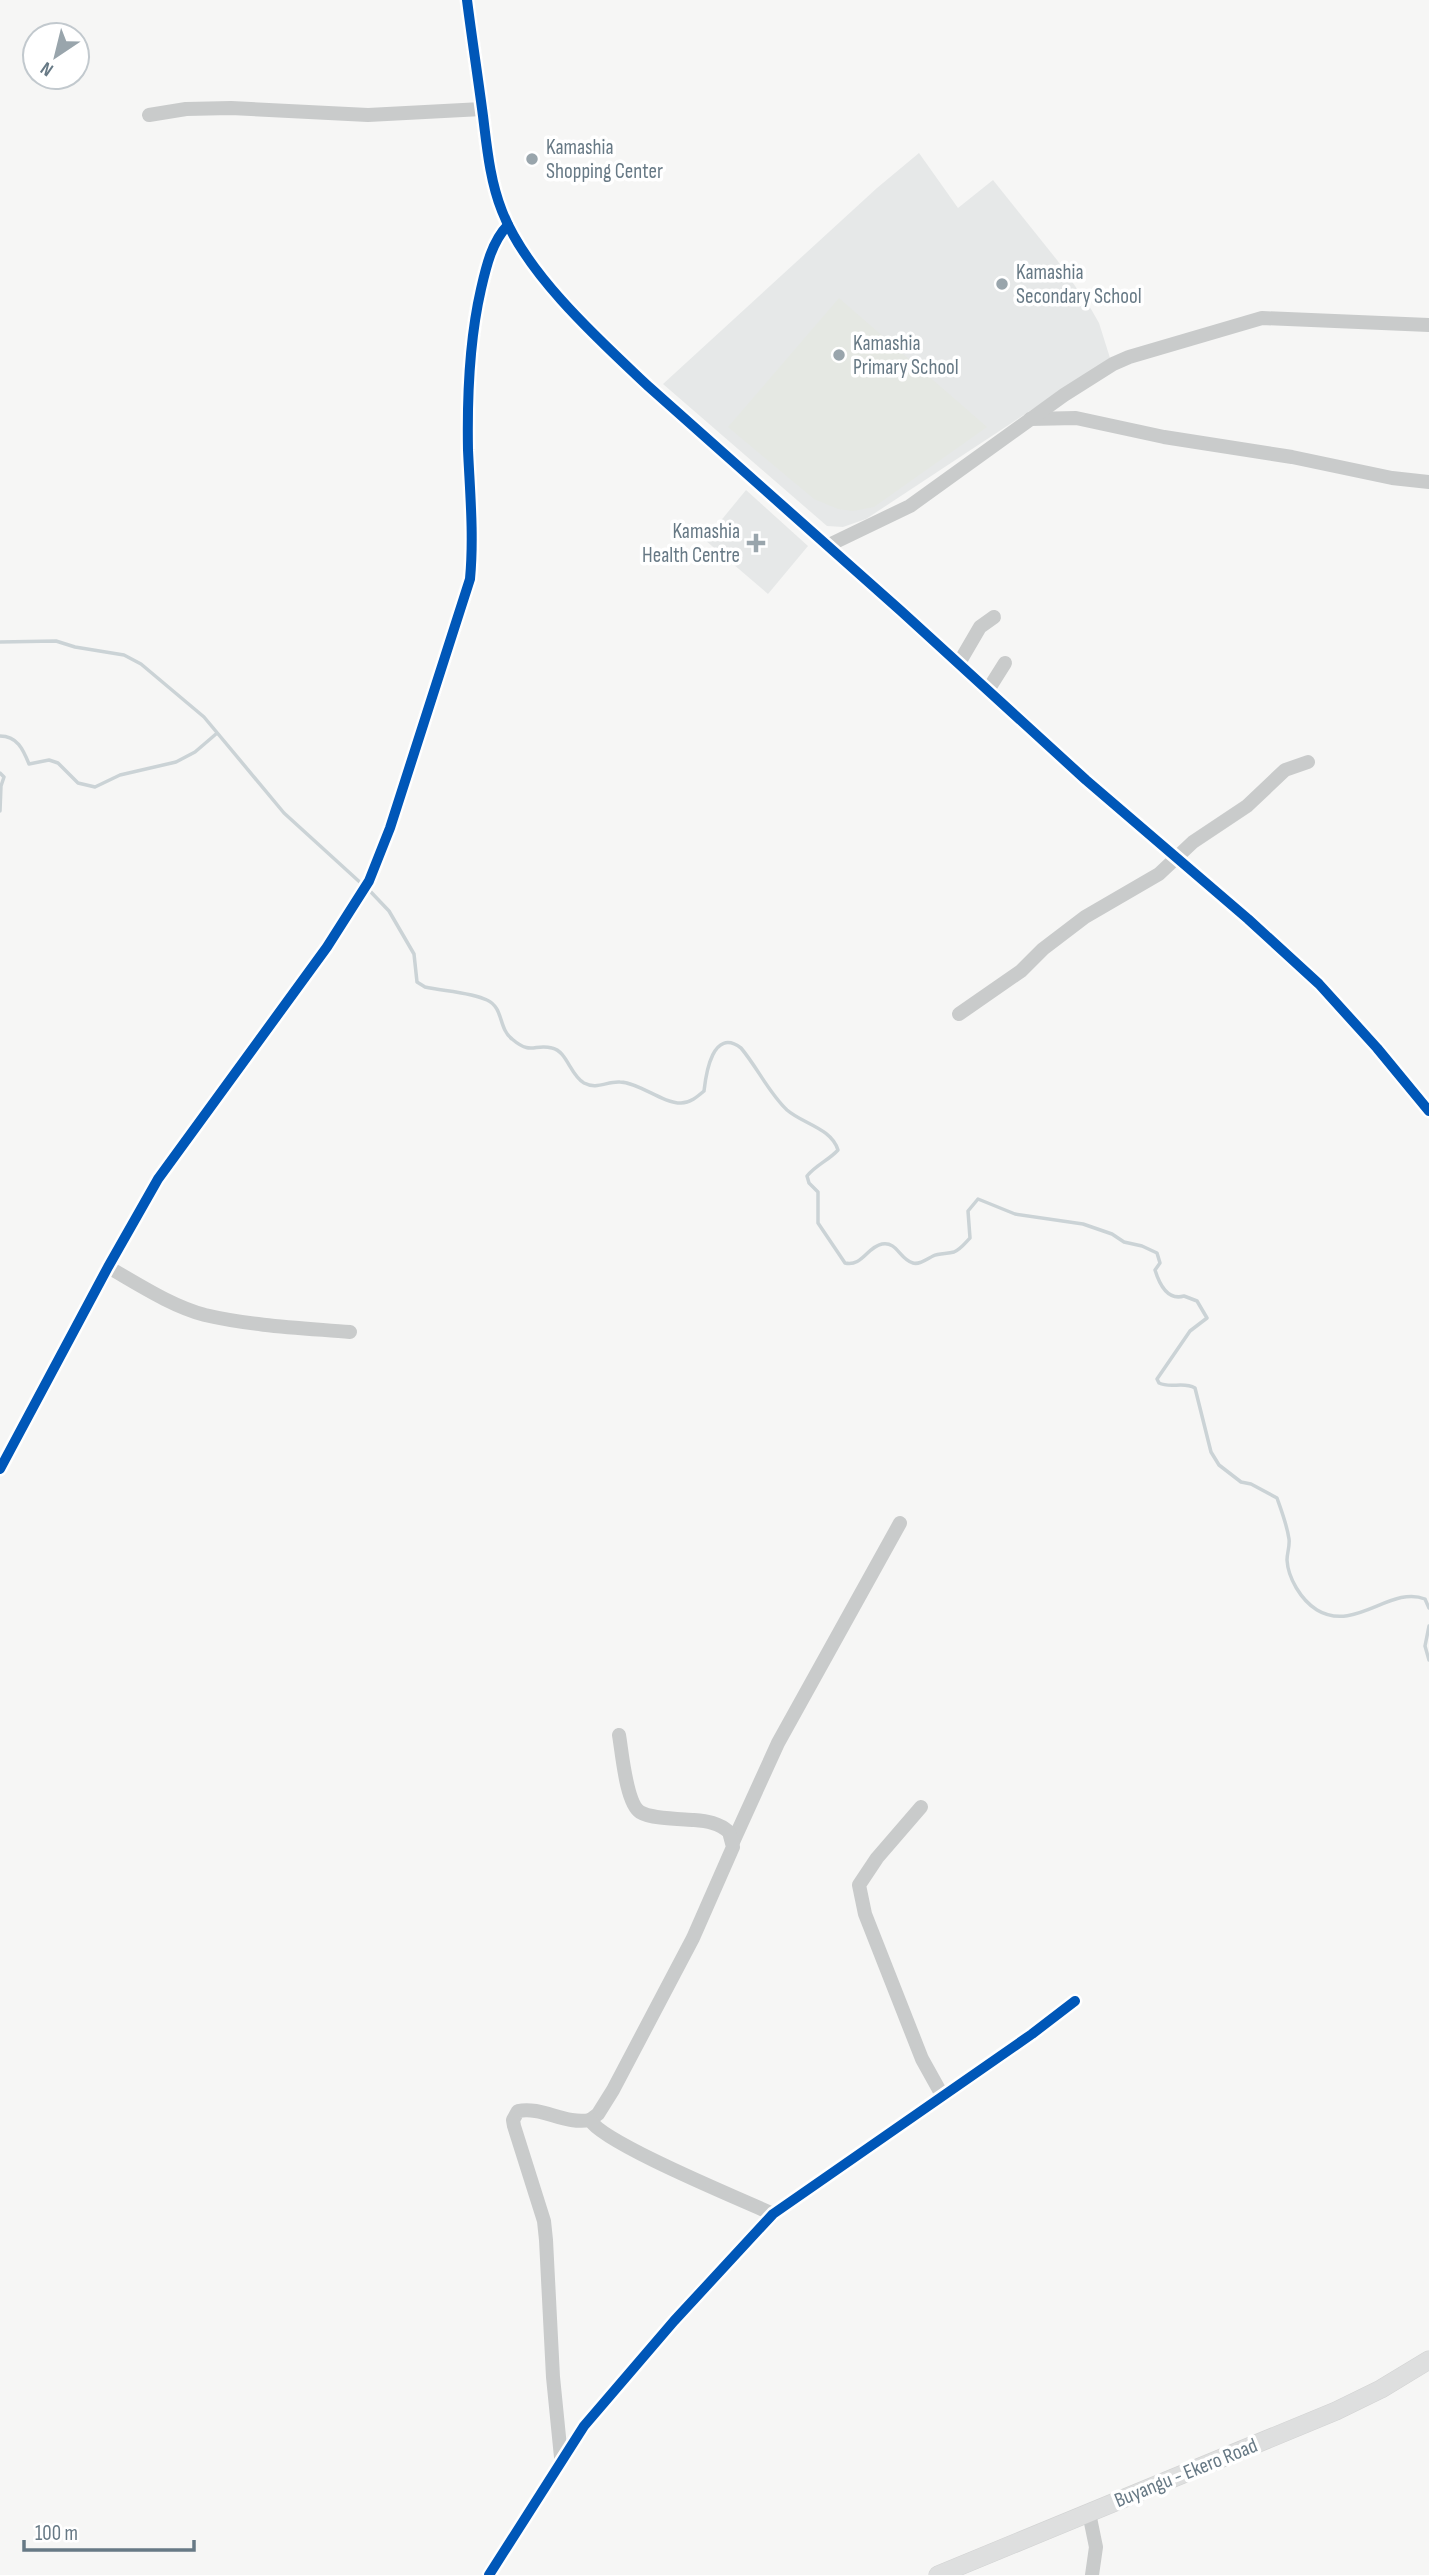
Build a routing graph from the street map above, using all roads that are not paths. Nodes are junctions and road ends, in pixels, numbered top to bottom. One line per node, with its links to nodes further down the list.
1 (467, 0): 2 (street)
2 (482, 109): 3 (street); 4 (street)
3 (149, 115)
4 (508, 225): 8 (street); 17 (street)
5 (1429, 325): 6 (street)
6 (1028, 419): 7 (street); 8 (street)
7 (1429, 482)
8 (829, 545): 10 (street)
9 (994, 617): 10 (street)
10 (959, 663): 12 (street)
11 (1005, 663): 12 (street)
12 (988, 690): 14 (street)
13 (1308, 762): 14 (street)
14 (1177, 859): 15 (street); 16 (street)
15 (959, 1014)
16 (1429, 1111)
17 (108, 1267): 18 (street); 19 (street)
18 (350, 1332)
19 (0, 1469)
20 (900, 1523): 23 (street)
21 (619, 1735): 23 (street)
22 (921, 1807): 25 (street)
23 (733, 1842): 26 (street)
24 (1075, 2001): 25 (street)
25 (942, 2095): 27 (street)
26 (590, 2120): 27 (street); 29 (street)
27 (773, 2214): 29 (street)
28 (1429, 2360): 30 (main road, Buyangu - Ekero Road)
29 (561, 2457): 31 (street)
30 (1089, 2513): 32 (main road, Buyangu - Ekero Road); 33 (street)
31 (489, 2575)
32 (938, 2575)
33 (1092, 2575)

